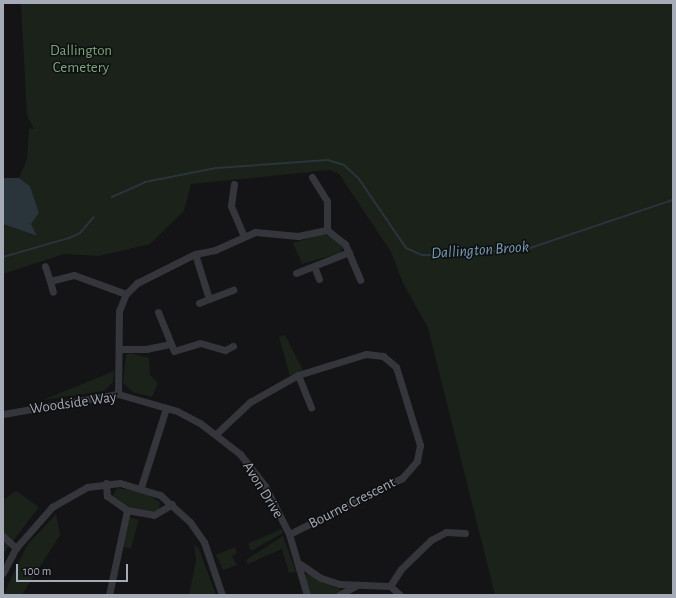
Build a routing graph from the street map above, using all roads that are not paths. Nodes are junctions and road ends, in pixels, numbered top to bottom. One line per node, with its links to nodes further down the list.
1 (312, 176): 3 (street)
2 (234, 184): 4 (street)
3 (327, 230): 4 (street); 5 (street)
4 (243, 234): 6 (street)
5 (349, 252): 8 (street); 11 (street)
6 (195, 254): 15 (street); 16 (street)
7 (45, 266): 12 (street)
8 (314, 266): 9 (street); 10 (street)
9 (296, 273)
10 (319, 279)
11 (360, 280)
12 (50, 281): 14 (street); 15 (street)
13 (233, 290): 16 (street)
14 (53, 292)
15 (126, 294): 21 (street)
16 (209, 299): 17 (street)
17 (199, 303)
18 (158, 312): 20 (street)
19 (233, 346): 20 (street)
20 (171, 347): 21 (street)
21 (120, 349): 23 (street)
22 (298, 375): 25 (street); 27 (street, Bourne Crescent); 33 (street, Bourne Crescent)
23 (118, 394): 24 (street, Woodside Way); 26 (street, Woodside Way)
24 (166, 408): 27 (street, Avon Drive); 29 (street)
25 (311, 408)
26 (3, 414)
27 (216, 434): 33 (street, Avon Drive)
28 (106, 483): 29 (street); 31 (street); 35 (street)
29 (141, 487): 30 (street)
30 (172, 504): 31 (street); 41 (street)
31 (127, 510): 40 (street)
32 (465, 533): 39 (street)
33 (289, 534): 36 (street, Avon Drive)
34 (3, 536): 35 (street)
35 (16, 548): 37 (street)
36 (300, 564): 38 (street); 42 (street, Avon Drive)
37 (3, 573)
38 (357, 585): 39 (street); 43 (street)
39 (390, 586): 44 (street)
40 (109, 595)
41 (222, 595)
42 (307, 595)
43 (339, 595)
44 (400, 595)

